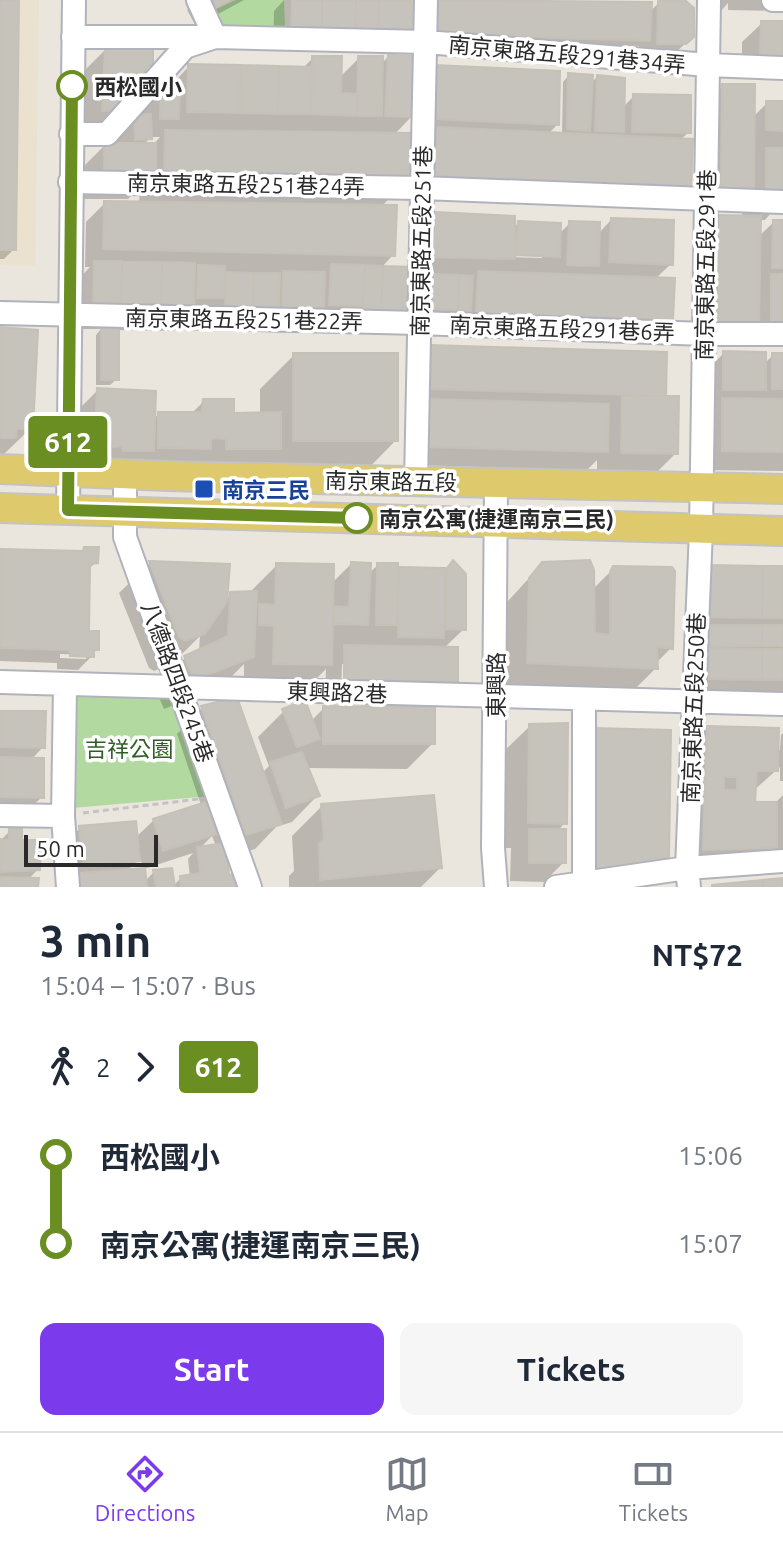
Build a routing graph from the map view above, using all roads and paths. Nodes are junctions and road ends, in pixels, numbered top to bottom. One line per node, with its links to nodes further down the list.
1 (74, 0): 7 (street)
2 (198, 0): 8 (street)
3 (426, 0): 9 (street, 南京東路五段251巷)
4 (709, 0): 10 (street, 南京東路五段291巷)
5 (773, 0): 6 (street)
6 (783, 0)
7 (73, 37): 8 (street, 南京東路五段291巷34弄); 12 (street)
8 (215, 37): 9 (street, 南京東路五段291巷34弄); 12 (street)
9 (426, 42): 10 (street, 南京東路五段291巷34弄); 14 (street, 南京東路五段251巷)
10 (708, 65): 11 (street, 南京東路五段291巷34弄); 15 (street, 南京東路五段291巷)
11 (783, 68)
12 (71, 134): 13 (street)
13 (70, 182): 14 (street, 南京東路五段251巷24弄); 18 (street)
14 (422, 188): 15 (street, 南京東路五段251巷24弄); 19 (street, 南京東路五段251巷)
15 (706, 199): 16 (street, 南京東路五段251巷24弄); 20 (street, 南京東路五段291巷)
16 (783, 202)
17 (0, 313): 18 (street, 南京東路五段251巷22弄)
18 (69, 315): 19 (street, 南京東路五段251巷22弄); 23 (street)
19 (419, 323): 20 (street, 南京東路五段291巷6弄); 25 (street, 南京東路五段251巷)
20 (704, 334): 21 (street, 南京東路五段291巷6弄); 27 (street, 南京東路五段291巷)
21 (783, 334)
22 (0, 469): 23 (main road, 南京東路五段)
23 (68, 472): 24 (main road, 南京東路五段); 30 (street)
24 (125, 474): 25 (main road, 南京東路五段); 31 (street, 八德路四段245巷)
25 (416, 481): 26 (main road, 南京東路五段)
26 (496, 483): 27 (main road, 南京東路五段); 32 (street, 東興路)
27 (702, 487): 28 (main road, 南京東路五段); 33 (street, 南京東路五段291巷)
28 (783, 489)
29 (0, 508): 30 (main road, 南京東路五段)
30 (68, 510): 31 (main road, 南京東路五段)
31 (125, 511): 32 (main road, 南京東路五段); 37 (street, 八德路四段245巷)
32 (497, 523): 33 (main road, 南京東路五段); 38 (street, 東興路)
33 (701, 530): 34 (main road, 南京東路五段); 40 (street, 南京東路五段250巷)
34 (783, 531)
35 (0, 682): 36 (street, 東興路2巷)
36 (65, 686): 37 (street, 東興路2巷); 44 (street)
37 (179, 687): 38 (street, 東興路2巷); 42 (street, 八德路四段245巷)
38 (495, 696): 39 (street, 東興路2巷); 50 (street, 東興路)
39 (584, 699): 40 (street, 東興路2巷); 47 (street)
40 (693, 702): 41 (street, 東興路2巷); 46 (street, 南京東路五段250巷)
41 (783, 704)
42 (219, 797): 44 (path); 49 (street, 八德路四段245巷)
43 (0, 815): 44 (street)
44 (63, 816): 48 (street)
45 (783, 861): 46 (street)
46 (688, 878): 47 (street)
47 (584, 886): 51 (street)
48 (68, 887)
49 (250, 887)
50 (496, 887)
51 (556, 887)

